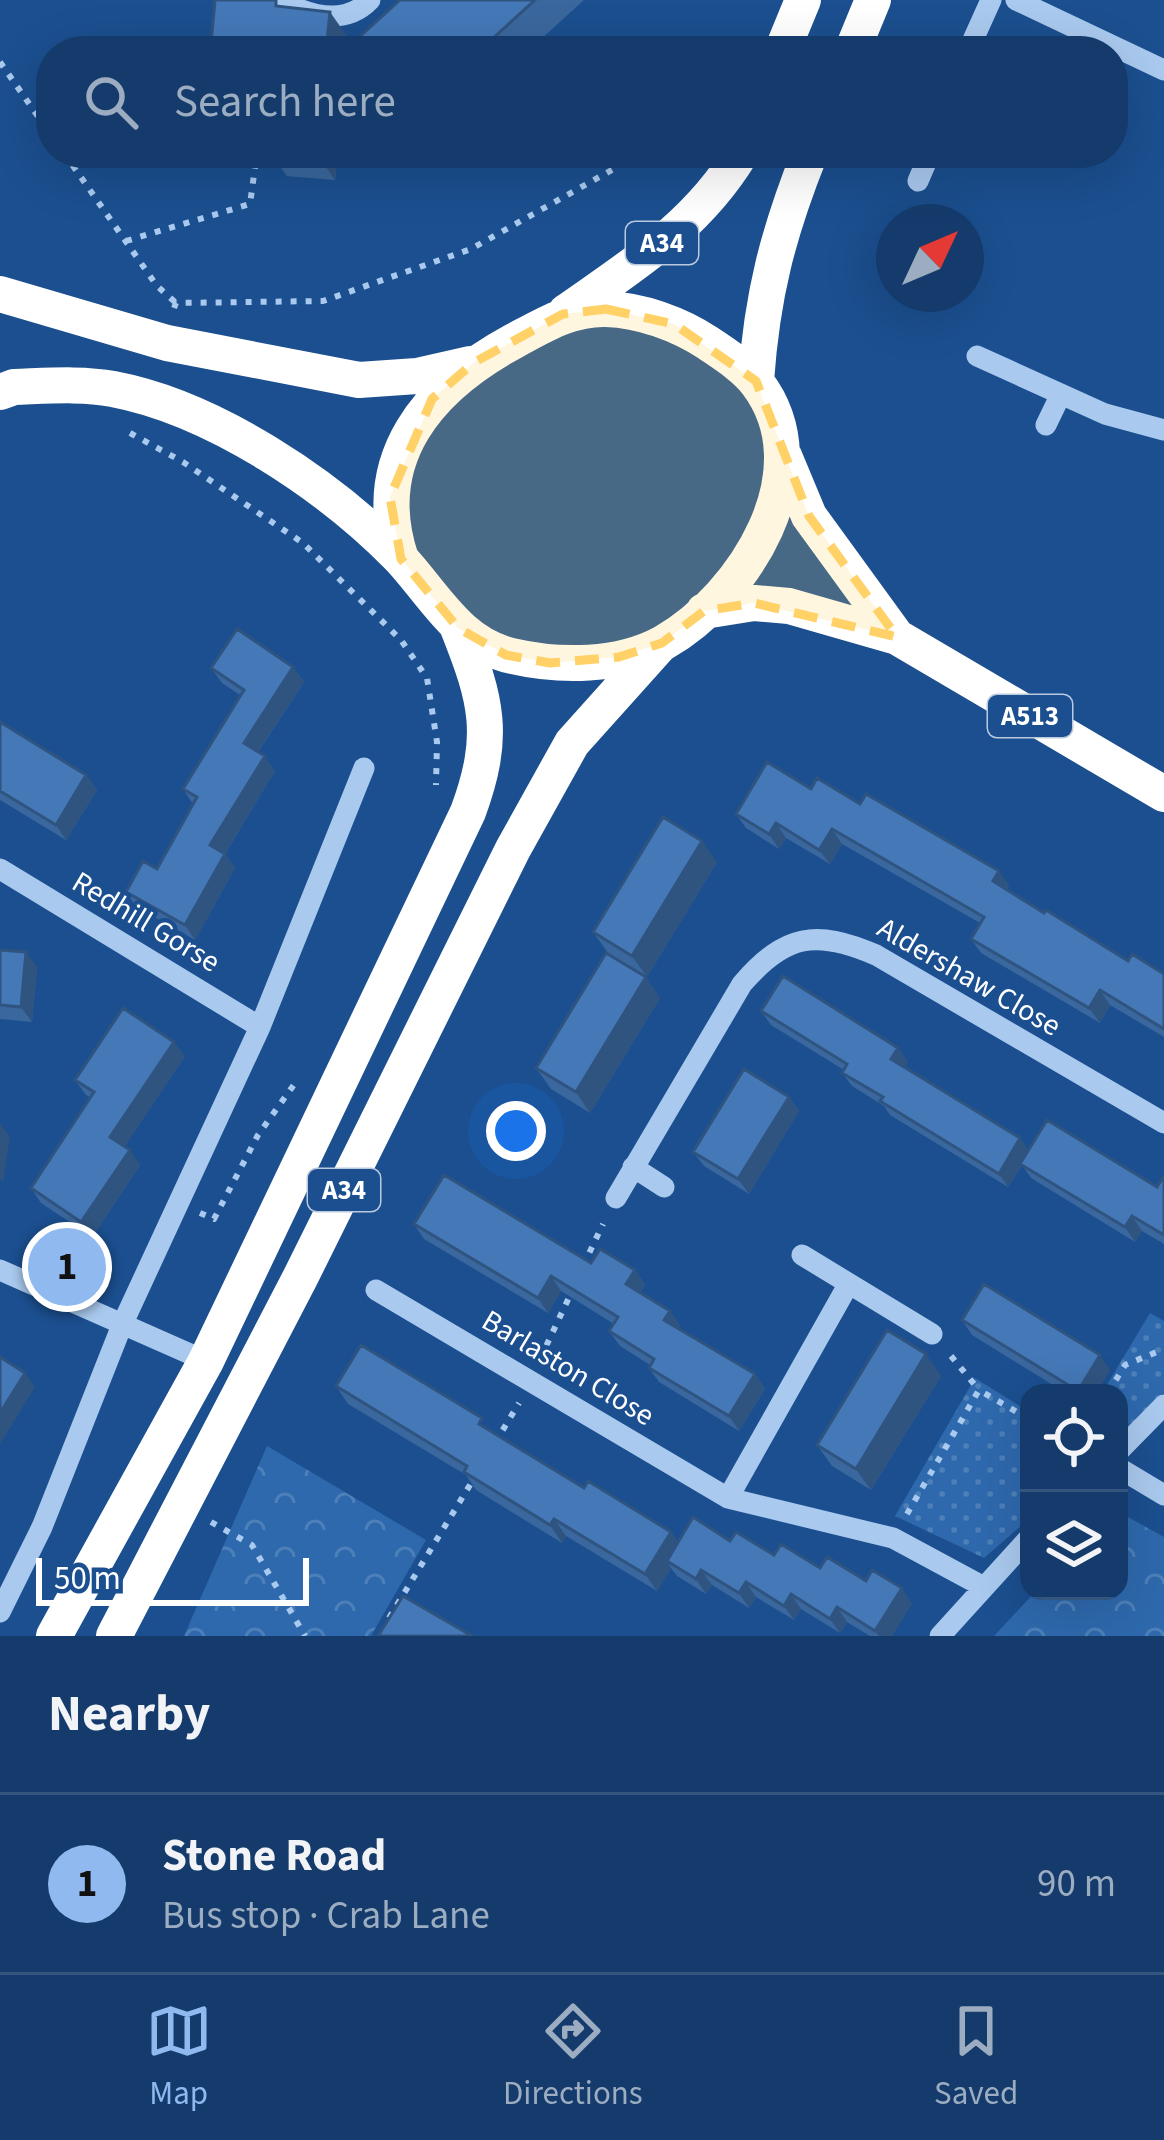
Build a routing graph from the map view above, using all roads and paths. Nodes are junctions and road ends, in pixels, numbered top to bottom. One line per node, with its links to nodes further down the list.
1 (280, 0): 2 (street)
2 (370, 0)
3 (802, 0): 7 (highway)
4 (873, 0): 8 (highway)
5 (992, 0): 9 (street)
6 (1016, 0): 10 (street)
7 (788, 36)
8 (858, 36)
9 (975, 36)
10 (1092, 36)
11 (1128, 53): 13 (street)
12 (0, 62): 14 (path)
13 (1164, 70)
14 (36, 114)
15 (75, 168): 22 (path)
16 (255, 168): 22 (path)
17 (615, 168): 24 (path)
18 (732, 168): 25 (highway, A34)
19 (804, 168): 29 (highway)
20 (924, 168): 21 (street)
21 (918, 181)
22 (126, 241): 24 (path)
23 (0, 294): 28 (highway)
24 (176, 303): 26 (path)
25 (563, 314): 28 (highway); 29 (highway)
26 (172, 317)
27 (977, 356): 31 (street)
28 (473, 363): 36 (highway)
29 (756, 381): 35 (highway)
30 (0, 392): 36 (highway)
31 (1060, 396): 33 (street); 34 (street)
32 (113, 424): 42 (path)
33 (1046, 425)
34 (1158, 428)
35 (779, 441): 37 (highway); 39 (highway, A513)
36 (400, 559): 38 (highway)
37 (704, 610): 39 (highway, A513); 40 (highway)
38 (458, 628): 40 (highway); 59 (highway, A34)
39 (897, 637): 43 (highway, A513)
40 (662, 644): 71 (highway, A34)
41 (364, 768): 45 (street)
42 (436, 788)
43 (1164, 794)
44 (0, 869): 45 (street, Redhill Gorse)
45 (260, 1027): 51 (street)
46 (309, 1063): 51 (path)
47 (1164, 1123): 48 (street, Aldershaw Close)
48 (633, 1167): 49 (street); 50 (street, Aldershaw Close)
49 (664, 1187)
50 (616, 1198): 60 (path)
51 (178, 1203): 56 (street)
52 (802, 1255): 54 (street)
53 (0, 1270): 56 (street)
54 (848, 1286): 57 (street); 70 (street)
55 (376, 1290): 60 (street, Barlaston Close)
56 (122, 1324): 59 (street); 75 (street)
57 (932, 1334): 62 (path)
58 (1164, 1349): 61 (path)
59 (206, 1361): 76 (highway, A34)
60 (530, 1380): 66 (path); 70 (street, Barlaston Close)
61 (1113, 1384)
62 (979, 1390): 64 (path); 72 (path)
63 (1164, 1405): 65 (street)
64 (1020, 1414)
65 (1128, 1442)
66 (485, 1460)
67 (1128, 1473): 69 (street)
68 (473, 1480): 79 (path)
69 (1164, 1495)
70 (728, 1498): 72 (street, Barlaston Close)
71 (181, 1504): 77 (highway, A34); 78 (path)
72 (893, 1538): 74 (street, Barlaston Close)
73 (1020, 1547): 74 (street)
74 (982, 1586): 80 (street)
75 (0, 1612)
76 (54, 1636)
77 (114, 1636)
78 (305, 1636)
79 (378, 1636)
80 (940, 1636)

